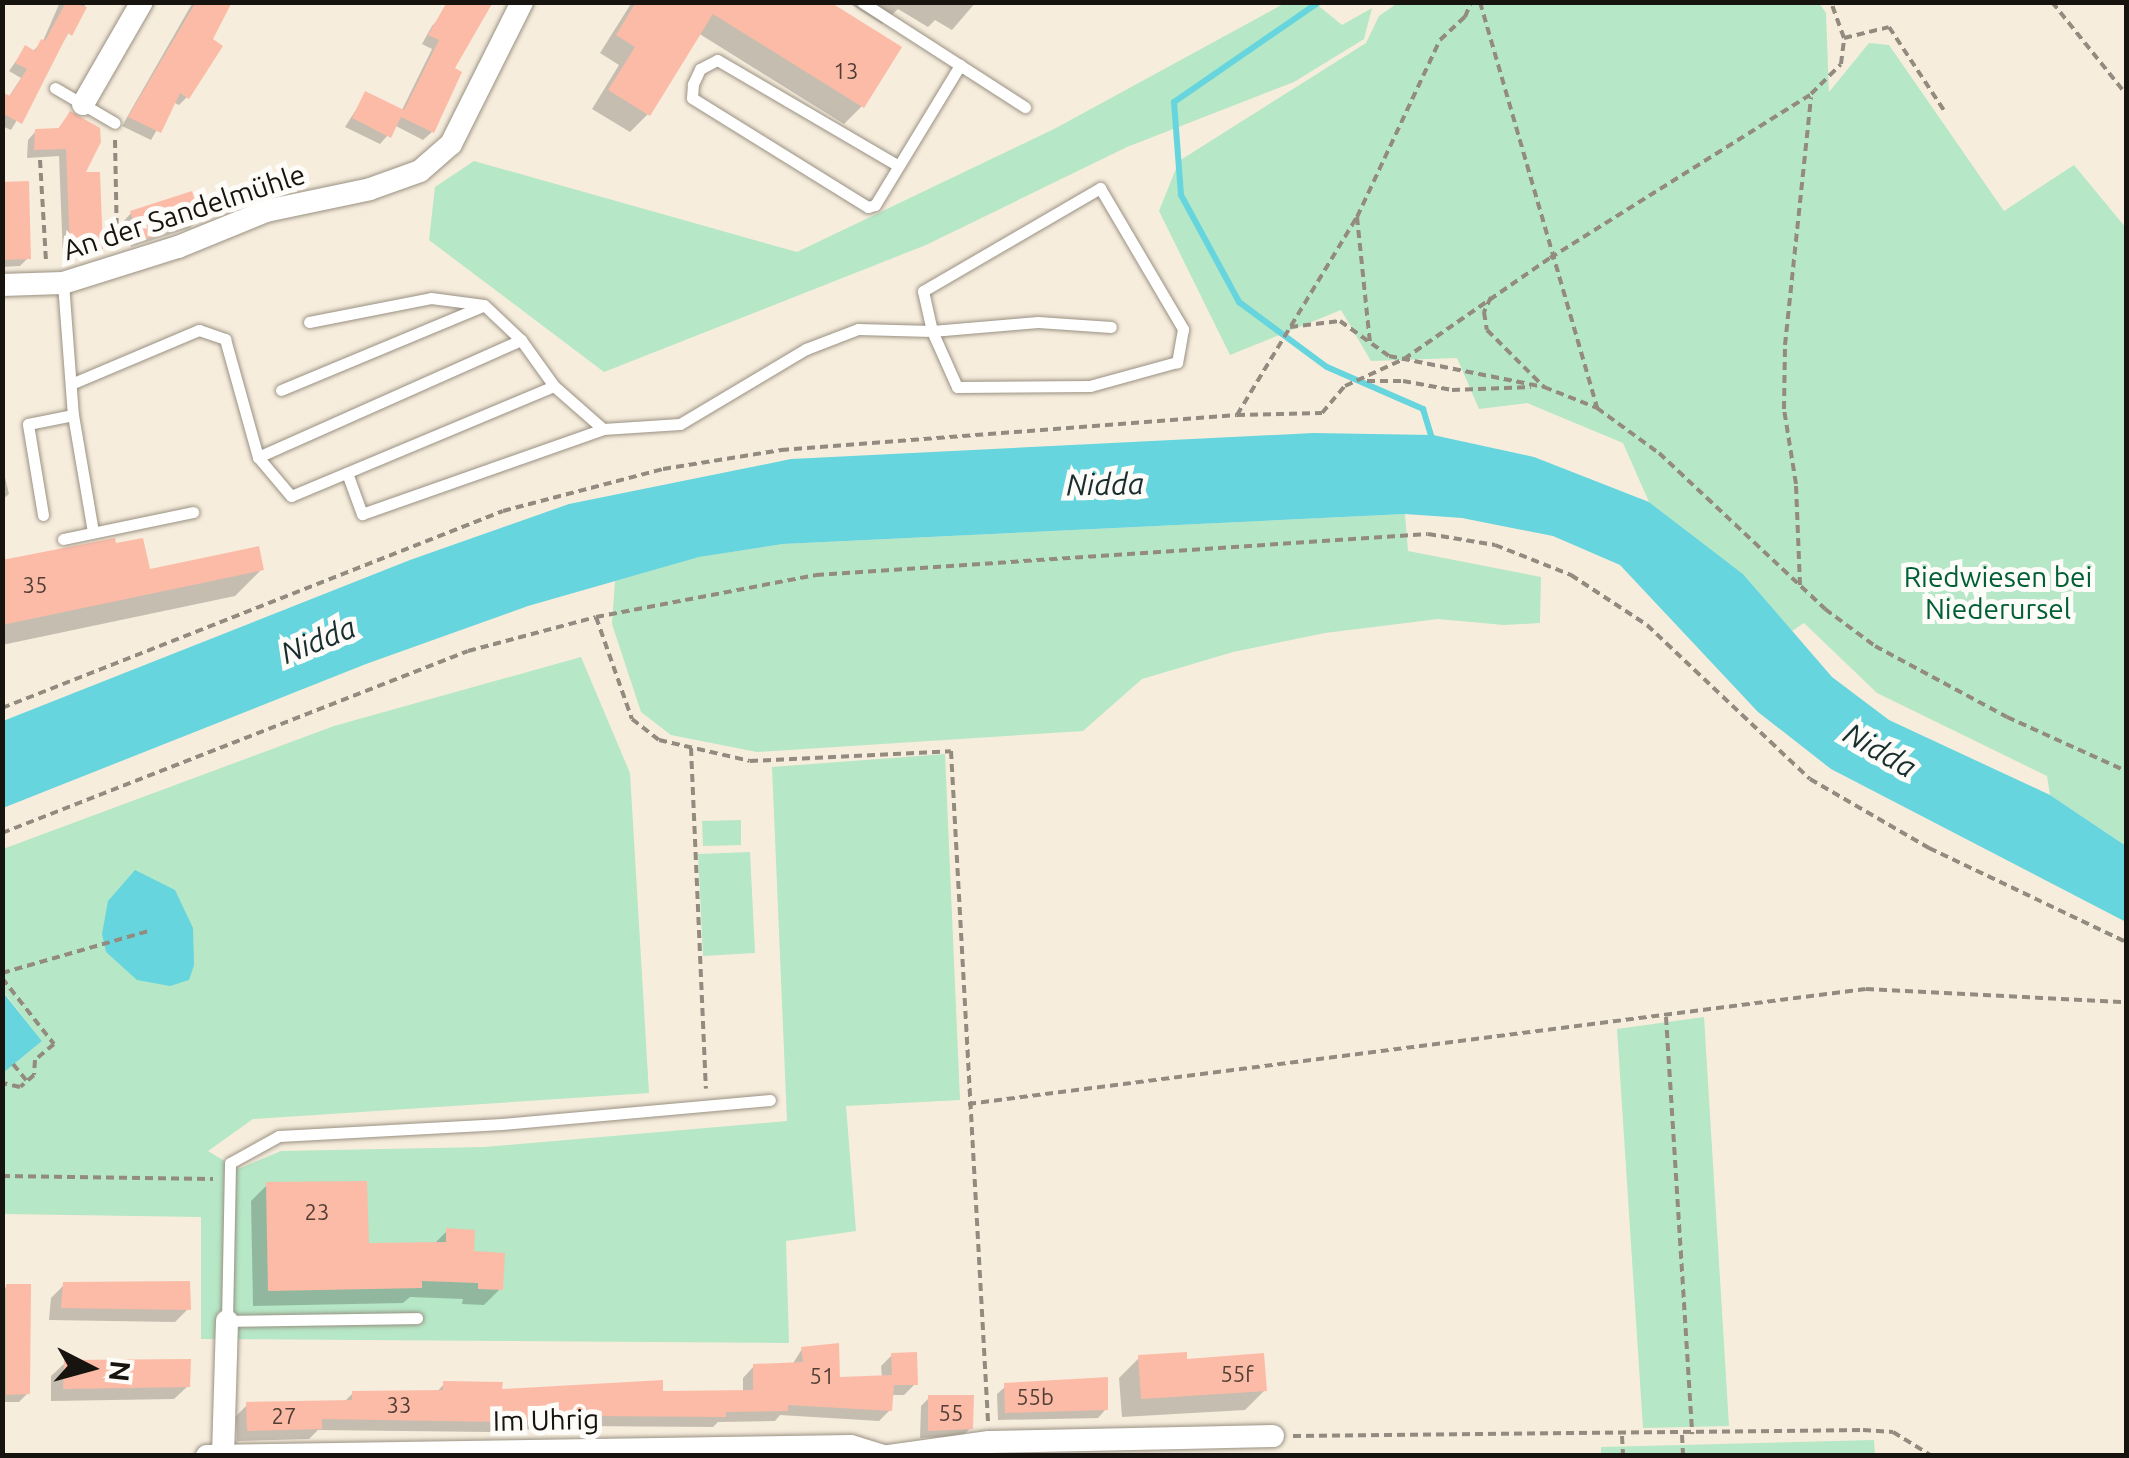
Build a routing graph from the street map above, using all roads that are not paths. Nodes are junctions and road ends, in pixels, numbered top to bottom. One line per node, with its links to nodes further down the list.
1 (142, 2): 6 (street)
2 (522, 2): 10 (street, An der Sandelmühle)
3 (862, 2): 4 (lane)
4 (960, 66): 7 (lane); 9 (lane)
5 (55, 88): 6 (lane)
6 (83, 104): 8 (lane)
7 (1025, 107)
8 (114, 124)
9 (897, 165): 9 (lane)
10 (55, 279): 11 (street, An der Sandelmühle); 17 (lane)
11 (2, 285)
12 (484, 305): 13 (lane); 16 (lane); 19 (lane)
13 (309, 322)
14 (1111, 327): 15 (lane)
15 (932, 331): 15 (lane); 21 (lane)
16 (521, 340): 18 (lane); 22 (lane)
17 (71, 384): 20 (lane); 22 (lane)
18 (554, 386): 21 (lane); 23 (lane)
19 (281, 390)
20 (73, 414): 25 (lane); 26 (lane)
21 (603, 429): 23 (lane)
22 (258, 456): 23 (lane)
23 (347, 473)
24 (193, 512): 26 (lane)
25 (42, 515)
26 (92, 532): 27 (lane)
27 (63, 538)
28 (770, 1100): 30 (lane)
29 (417, 1318): 30 (lane)
30 (228, 1321): 33 (street)
31 (1273, 1436): 32 (street, Im Uhrig)
32 (1169, 1446): 35 (street, Im Uhrig)
33 (223, 1455): 34 (street, Im Uhrig); 35 (street, Im Uhrig)
34 (207, 1456)
35 (886, 1456)

